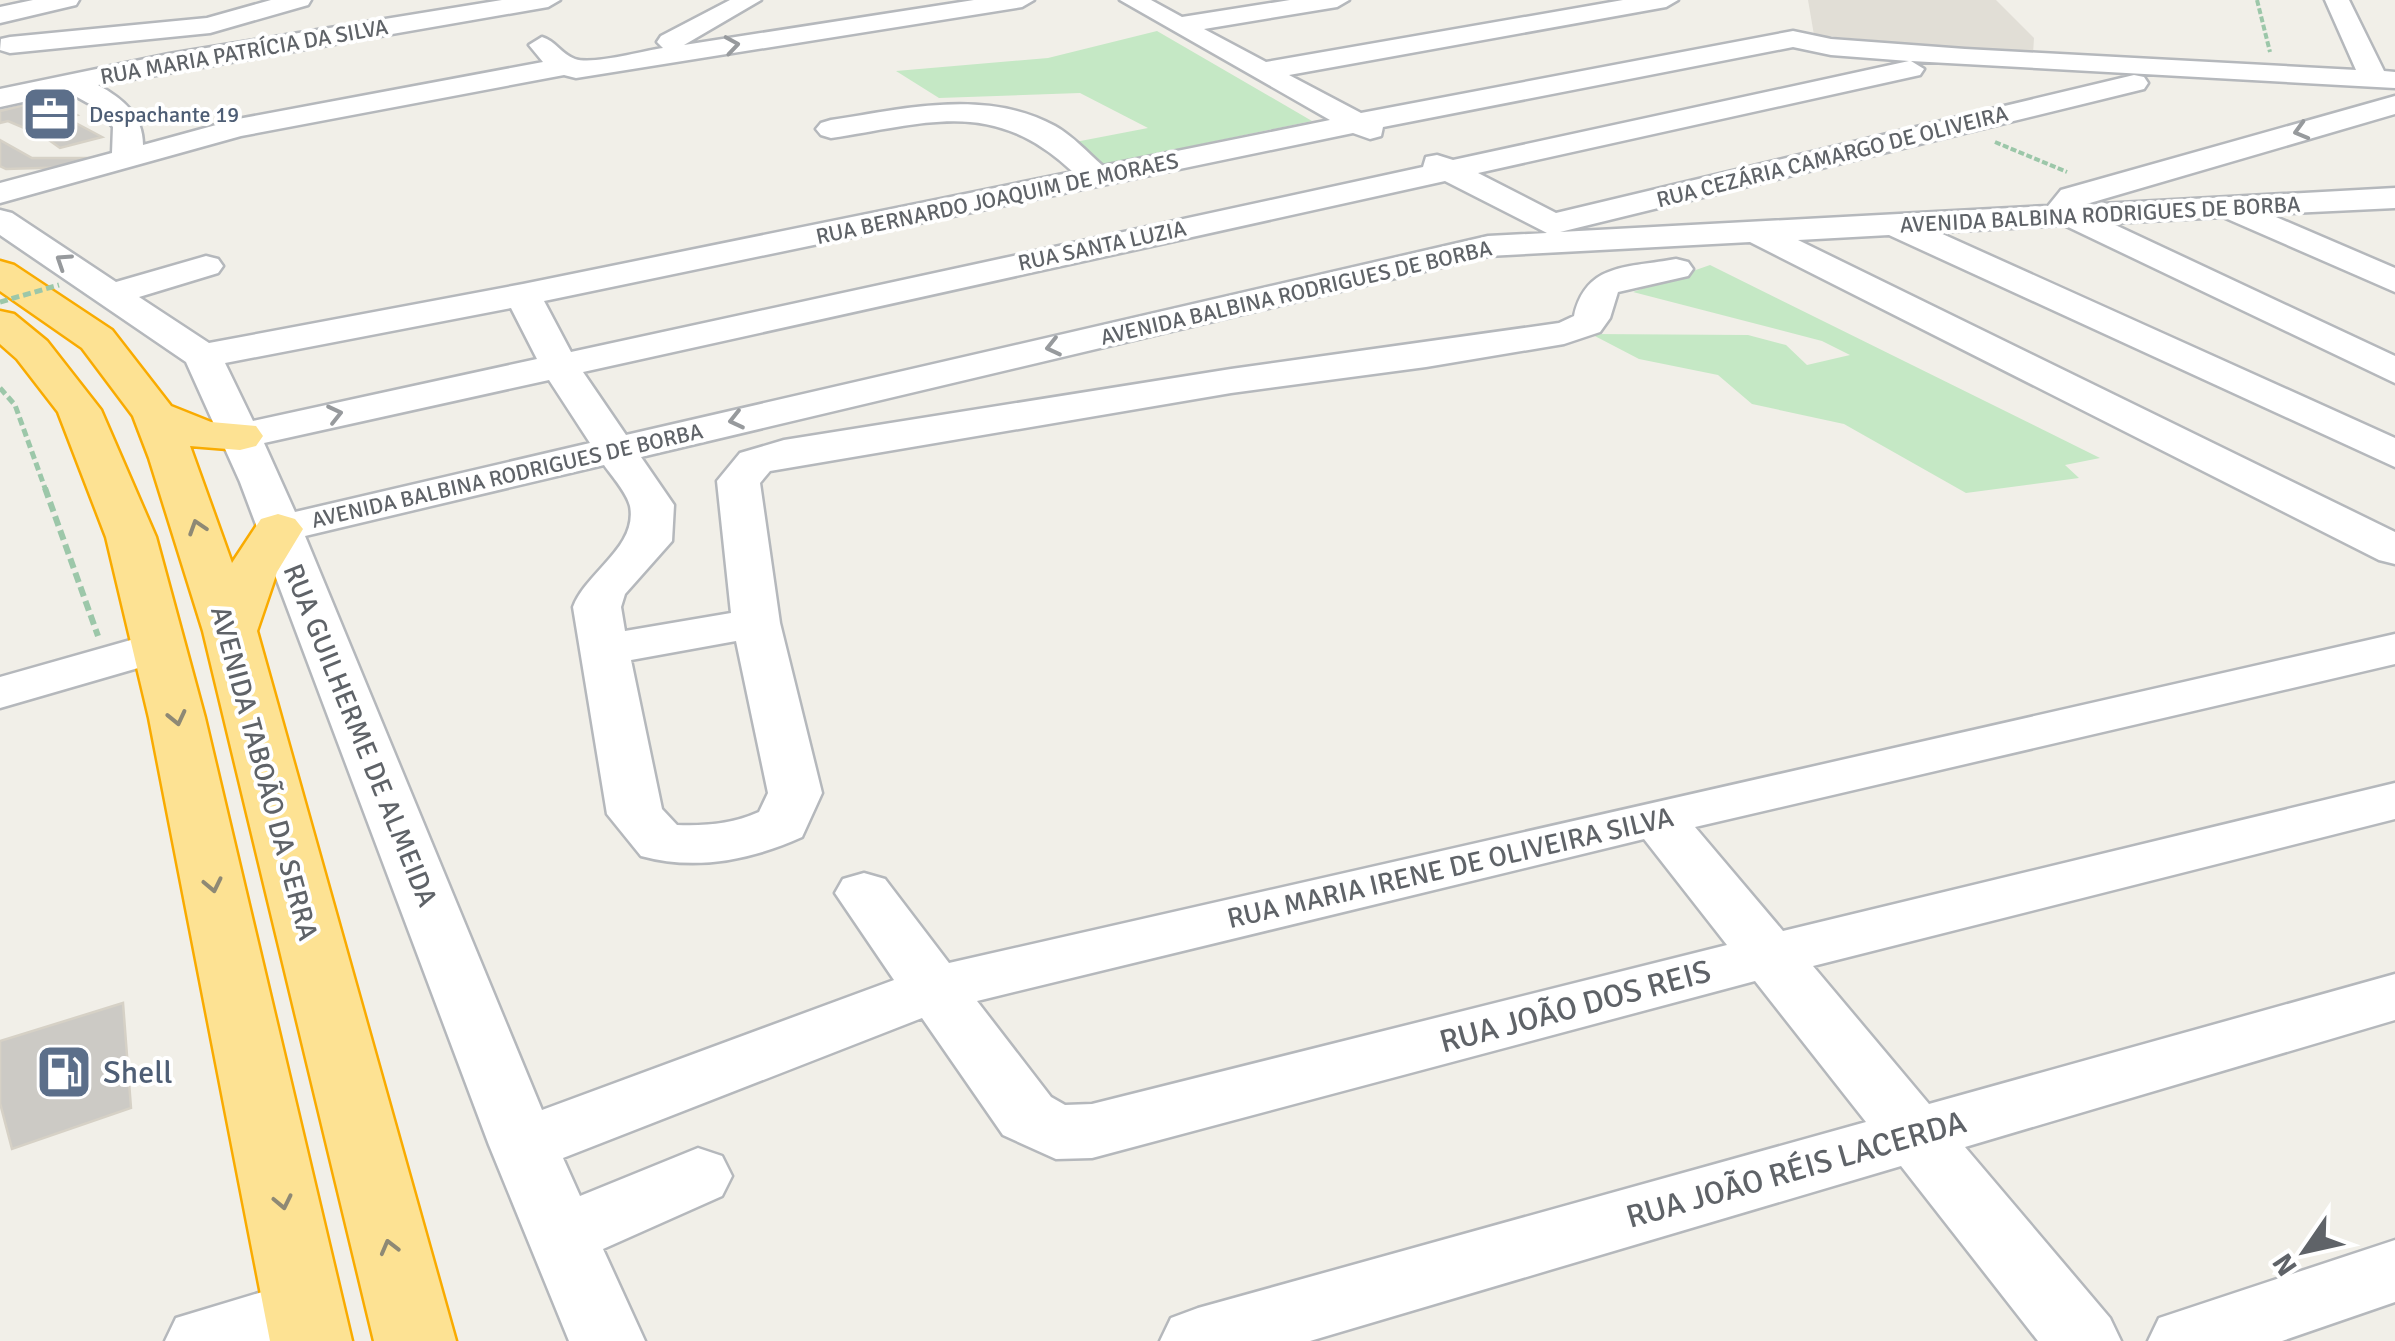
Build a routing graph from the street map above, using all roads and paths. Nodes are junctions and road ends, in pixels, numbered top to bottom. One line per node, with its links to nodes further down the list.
1 (68, 0): 14 (street)
2 (232, 0): 12 (street)
3 (299, 0): 15 (street)
4 (548, 0): 13 (street, RUA MARIA PATRÍCIA DA SILVA)
5 (750, 0): 22 (street)
6 (1022, 0): 22 (street, one-way to 6)
7 (1132, 0): 16 (street)
8 (1337, 0): 16 (street)
9 (1666, 0): 24 (street)
10 (2257, 0): 26 (path)
11 (2337, 0): 27 (street)
12 (150, 5)
13 (510, 6): 18 (street, RUA MARIA PATRÍCIA DA SILVA); 23 (street)
14 (0, 16)
15 (210, 25): 17 (street); 18 (street)
16 (1181, 26): 24 (street)
17 (10, 45)
18 (274, 45): 20 (street, RUA MARIA PATRÍCIA DA SILVA)
19 (424, 51): 20 (street)
20 (212, 55): 28 (street, RUA MARIA PATRÍCIA DA SILVA)
21 (1965, 57): 25 (street); 32 (street, RUA BERNARDO JOAQUIM DE MORAES); 37 (street, RUA SANTA LUZIA)
22 (635, 60): 23 (street)
23 (572, 68): 29 (street); 35 (street)
24 (1263, 71): 32 (street)
25 (2177, 71): 26 (street); 33 (street, RUA CEZÁRIA CAMARGO DE OLIVEIRA)
26 (2275, 72): 27 (street)
27 (2384, 80)
28 (71, 82): 30 (street, RUA MARIA PATRÍCIA DA SILVA); 35 (street)
29 (663, 84)
30 (0, 98)
31 (2395, 105): 39 (street, one-way to 39)
32 (1357, 123): 37 (street); 38 (street, RUA BERNARDO JOAQUIM DE MORAES)
33 (1956, 126): 39 (path); 46 (street, RUA CEZÁRIA CAMARGO DE OLIVEIRA)
34 (831, 130): 38 (street)
35 (128, 150): 36 (street); 40 (street)
36 (20, 156)
37 (1448, 170): 46 (street); 61 (street, RUA SANTA LUZIA)
38 (1098, 177): 55 (street, RUA BERNARDO JOAQUIM DE MORAES)
39 (2105, 187): 42 (street)
40 (0, 192)
41 (2378, 200): 43 (street, AVENIDA BALBINA RODRIGUES DE BORBA); 44 (street)
42 (2069, 206): 43 (street, AVENIDA BALBINA RODRIGUES DE BORBA); 47 (street, AVENIDA BALBINA RODRIGUES DE BORBA); 62 (street)
43 (2222, 206): 53 (street)
44 (2395, 215)
45 (0, 220): 56 (street, RUA GUILHERME DE ALMEIDA, one-way to 45)
46 (1552, 224): 49 (street, RUA CEZÁRIA CAMARGO DE OLIVEIRA)
47 (1895, 225): 48 (street, AVENIDA BALBINA RODRIGUES DE BORBA); 68 (street)
48 (1760, 234): 49 (street, AVENIDA BALBINA RODRIGUES DE BORBA); 70 (street)
49 (1488, 246): 66 (street, AVENIDA BALBINA RODRIGUES DE BORBA, one-way to 66)
50 (206, 266): 56 (street)
51 (1676, 269): 71 (street)
52 (0, 274): 64 (highway, AVENIDA TABOÃO DA SERRA)
53 (2395, 281)
54 (58, 284): 58 (path, bridge)
55 (531, 293): 57 (street); 60 (street, RUA BERNARDO JOAQUIM DE MORAES); 61 (street)
56 (113, 294): 60 (street, RUA GUILHERME DE ALMEIDA)
57 (592, 294)
58 (0, 302)
59 (0, 324): 75 (highway)
60 (202, 356): 65 (street, RUA GUILHERME DE ALMEIDA)
61 (558, 364): 65 (street, RUA SANTA LUZIA, one-way to 61); 66 (street)
62 (2395, 372)
63 (0, 388): 75 (path)
64 (155, 415): 65 (highway); 72 (highway, AVENIDA TABOÃO DA SERRA, one-way to 64)
65 (240, 436): 69 (street, RUA GUILHERME DE ALMEIDA)
66 (606, 441): 67 (street); 69 (street, AVENIDA BALBINA RODRIGUES DE BORBA); 74 (street)
67 (522, 452)
68 (2395, 454)
69 (278, 530): 72 (highway); 84 (street, RUA GUILHERME DE ALMEIDA)
70 (2395, 550)
71 (756, 623): 74 (street); 74 (street)
72 (230, 630): 90 (highway, AVENIDA TABOÃO DA SERRA, one-way to 72)
73 (2395, 649): 78 (street, RUA MARIA IRENE DE OLIVEIRA SILVA)
74 (604, 650)
75 (133, 654): 76 (street); 88 (highway, one-way to 88)
76 (0, 693)
77 (2395, 802): 80 (street, RUA JOÃO DOS REIS)
78 (1657, 818): 80 (street); 81 (street, RUA MARIA IRENE DE OLIVEIRA SILVA)
79 (864, 892): 81 (street, RUA JOÃO DOS REIS)
80 (1772, 955): 81 (street, RUA JOÃO DOS REIS); 83 (street)
81 (934, 990): 84 (street, RUA MARIA IRENE DE OLIVEIRA SILVA)
82 (2395, 997): 83 (street, RUA JOÃO RÉIS LACERDA)
83 (1914, 1136): 92 (street, RUA JOÃO RÉIS LACERDA); 93 (street)
84 (523, 1146): 86 (street, RUA GUILHERME DE ALMEIDA)
85 (698, 1176): 86 (street)
86 (561, 1235): 91 (street, RUA GUILHERME DE ALMEIDA)
87 (2395, 1271): 94 (street)
88 (308, 1326): 89 (street)
89 (203, 1341)
90 (414, 1341)
91 (607, 1341)
92 (1198, 1341)
93 (2082, 1341)
94 (2186, 1341)

